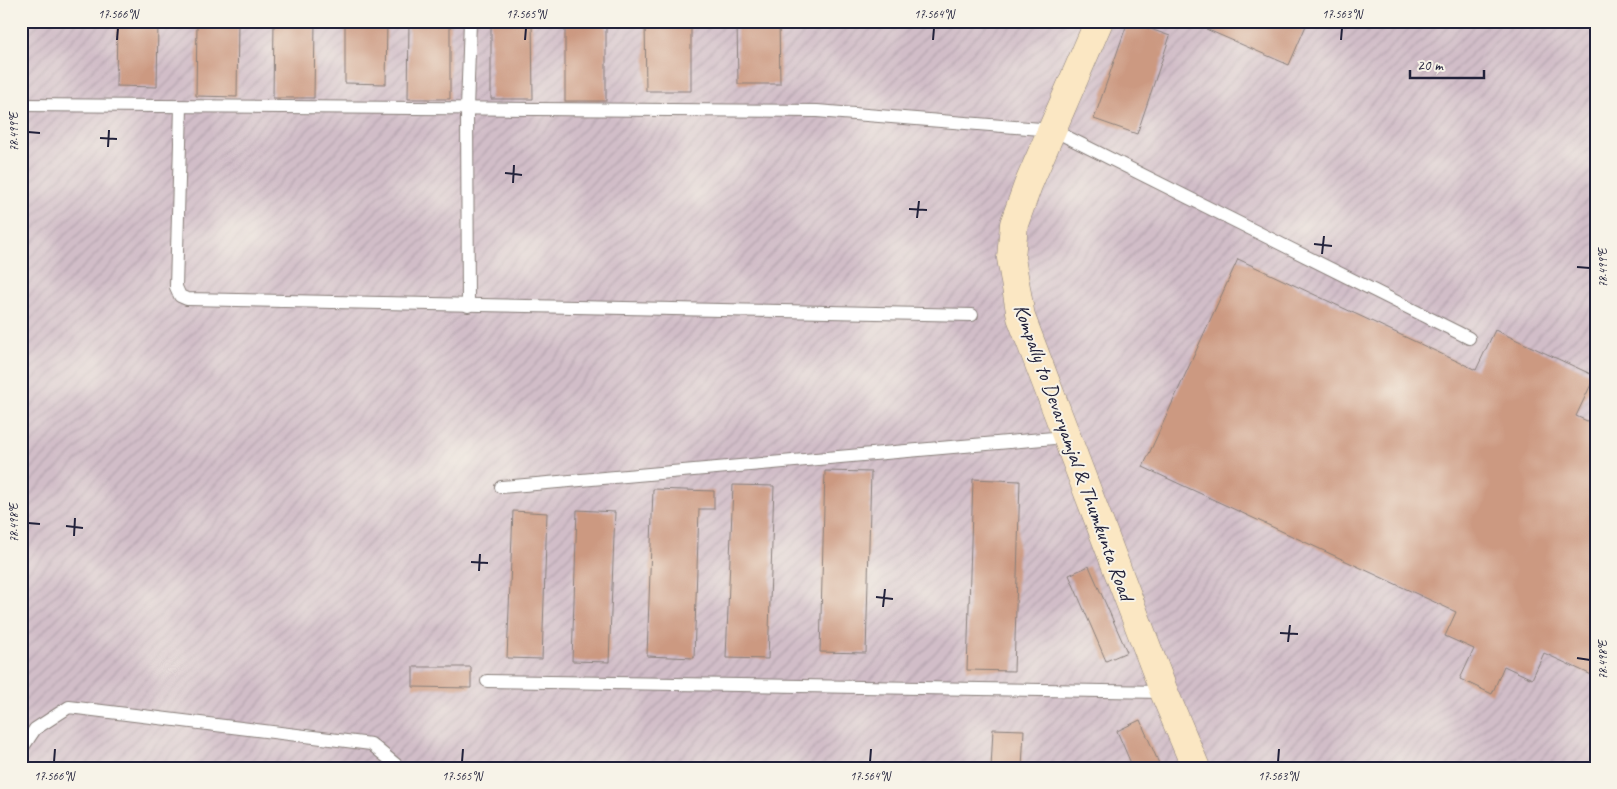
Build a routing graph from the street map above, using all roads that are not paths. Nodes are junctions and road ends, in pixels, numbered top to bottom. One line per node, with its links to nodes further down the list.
1 (470, 21): 5 (lane)
2 (1099, 21): 6 (main road, Kompally to Devaryamjal & Thumkunta Road)
3 (21, 105): 4 (lane)
4 (182, 107): 5 (lane); 7 (lane)
5 (467, 109): 6 (lane); 7 (lane)
6 (1053, 130): 9 (lane); 10 (main road, Kompally to Devaryamjal & Thumkunta Road)
7 (468, 306): 8 (lane)
8 (972, 315)
9 (1470, 338)
10 (1065, 437): 11 (lane); 13 (main road, Kompally to Devaryamjal & Thumkunta Road)
11 (501, 487)
12 (487, 680): 13 (lane)
13 (1164, 692): 16 (main road, Kompally to Devaryamjal & Thumkunta Road)
14 (21, 750): 15 (lane)
15 (400, 768)
16 (1196, 768)

